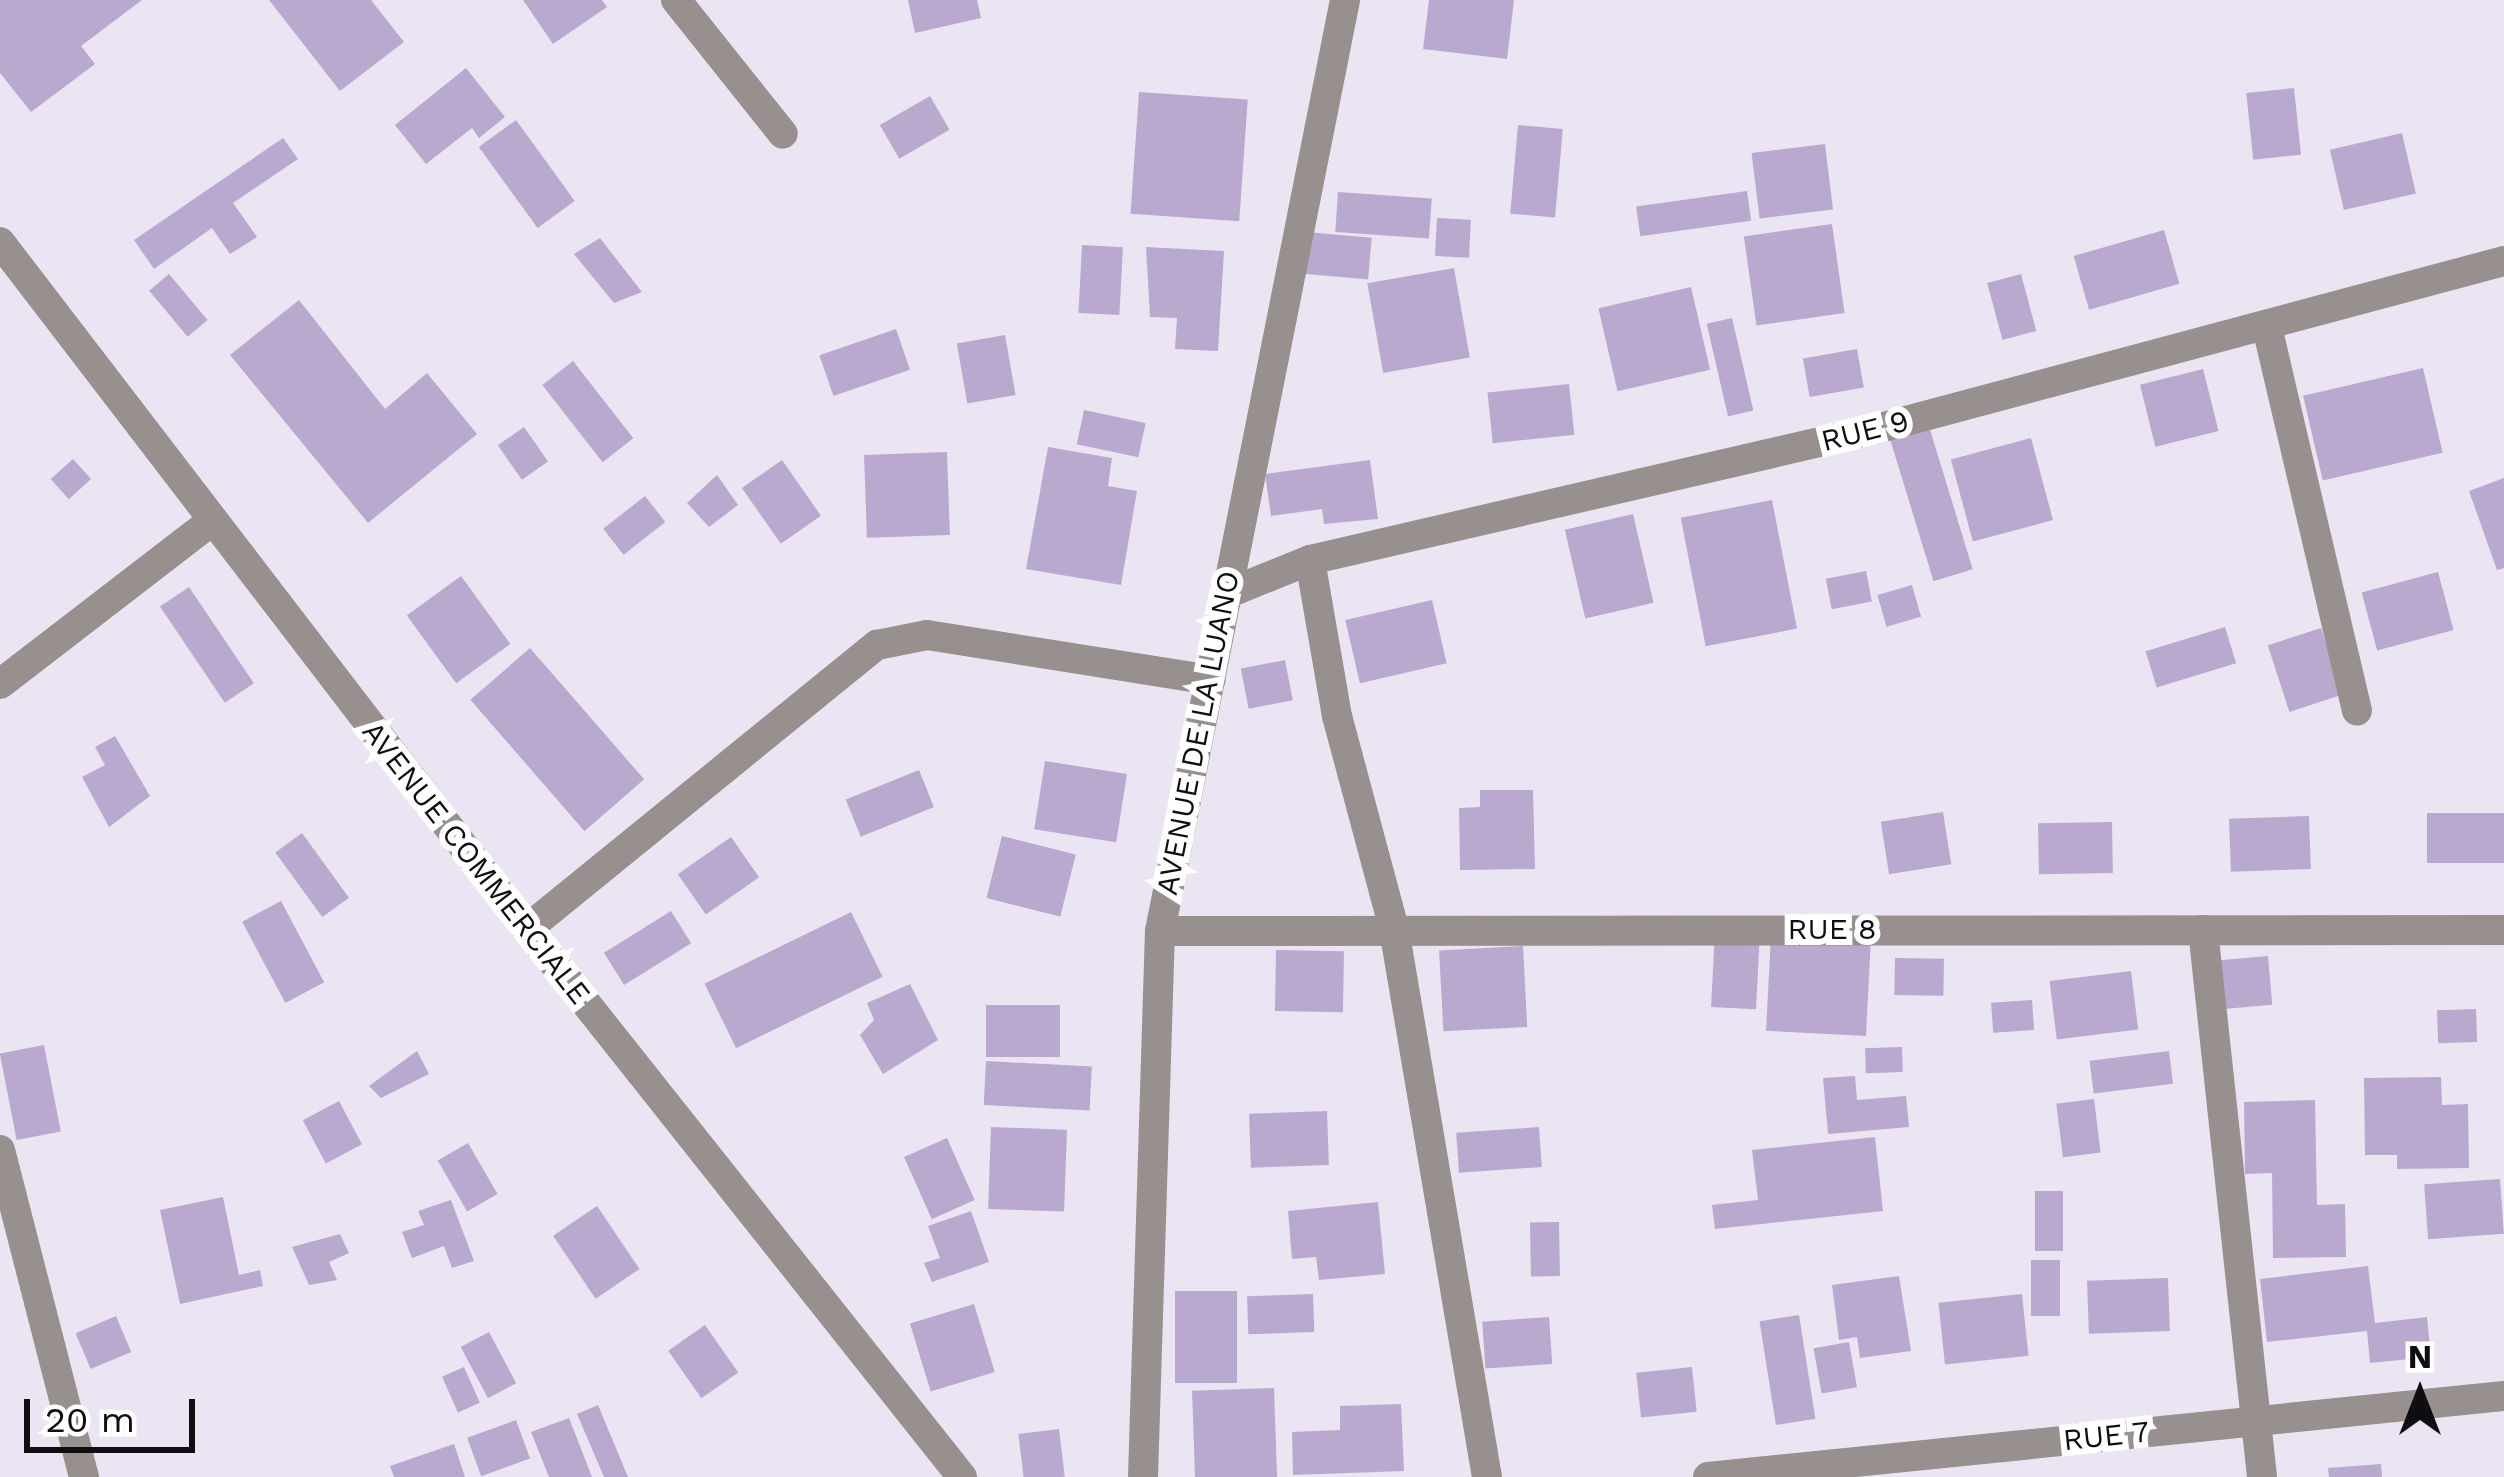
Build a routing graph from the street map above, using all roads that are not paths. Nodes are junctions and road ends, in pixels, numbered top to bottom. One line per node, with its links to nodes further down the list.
1 (676, 0): 3 (street)
2 (1345, 0): 9 (street, AVENUE DE LA LUANO)
3 (783, 134)
4 (0, 242): 7 (street, AVENUE COMMERCIALE)
5 (2504, 260): 6 (street, RUE 9)
6 (2266, 327): 8 (street, RUE 9); 12 (street)
7 (211, 521): 11 (street); 13 (street, AVENUE COMMERCIALE)
8 (1310, 560): 9 (street, RUE 9); 14 (street)
9 (1226, 594): 10 (street, AVENUE DE LA LUANO)
10 (1210, 680): 13 (street); 17 (street, AVENUE DE LA LUANO)
11 (0, 684)
12 (2357, 710)
13 (526, 929): 22 (street, AVENUE COMMERCIALE)
14 (1394, 929): 15 (street, RUE 8); 17 (street, RUE 8); 24 (street)
15 (2204, 930): 16 (street, RUE 8); 20 (street)
16 (2504, 930)
17 (1160, 931): 23 (street, AVENUE DE LA LUANO)
18 (0, 1150): 21 (street)
19 (2504, 1396): 20 (street, RUE 7)
20 (2255, 1420): 25 (street, RUE 7); 26 (street)
21 (84, 1477)
22 (962, 1477)
23 (1143, 1477)
24 (1486, 1477)
25 (1708, 1477)
26 (2261, 1477)

